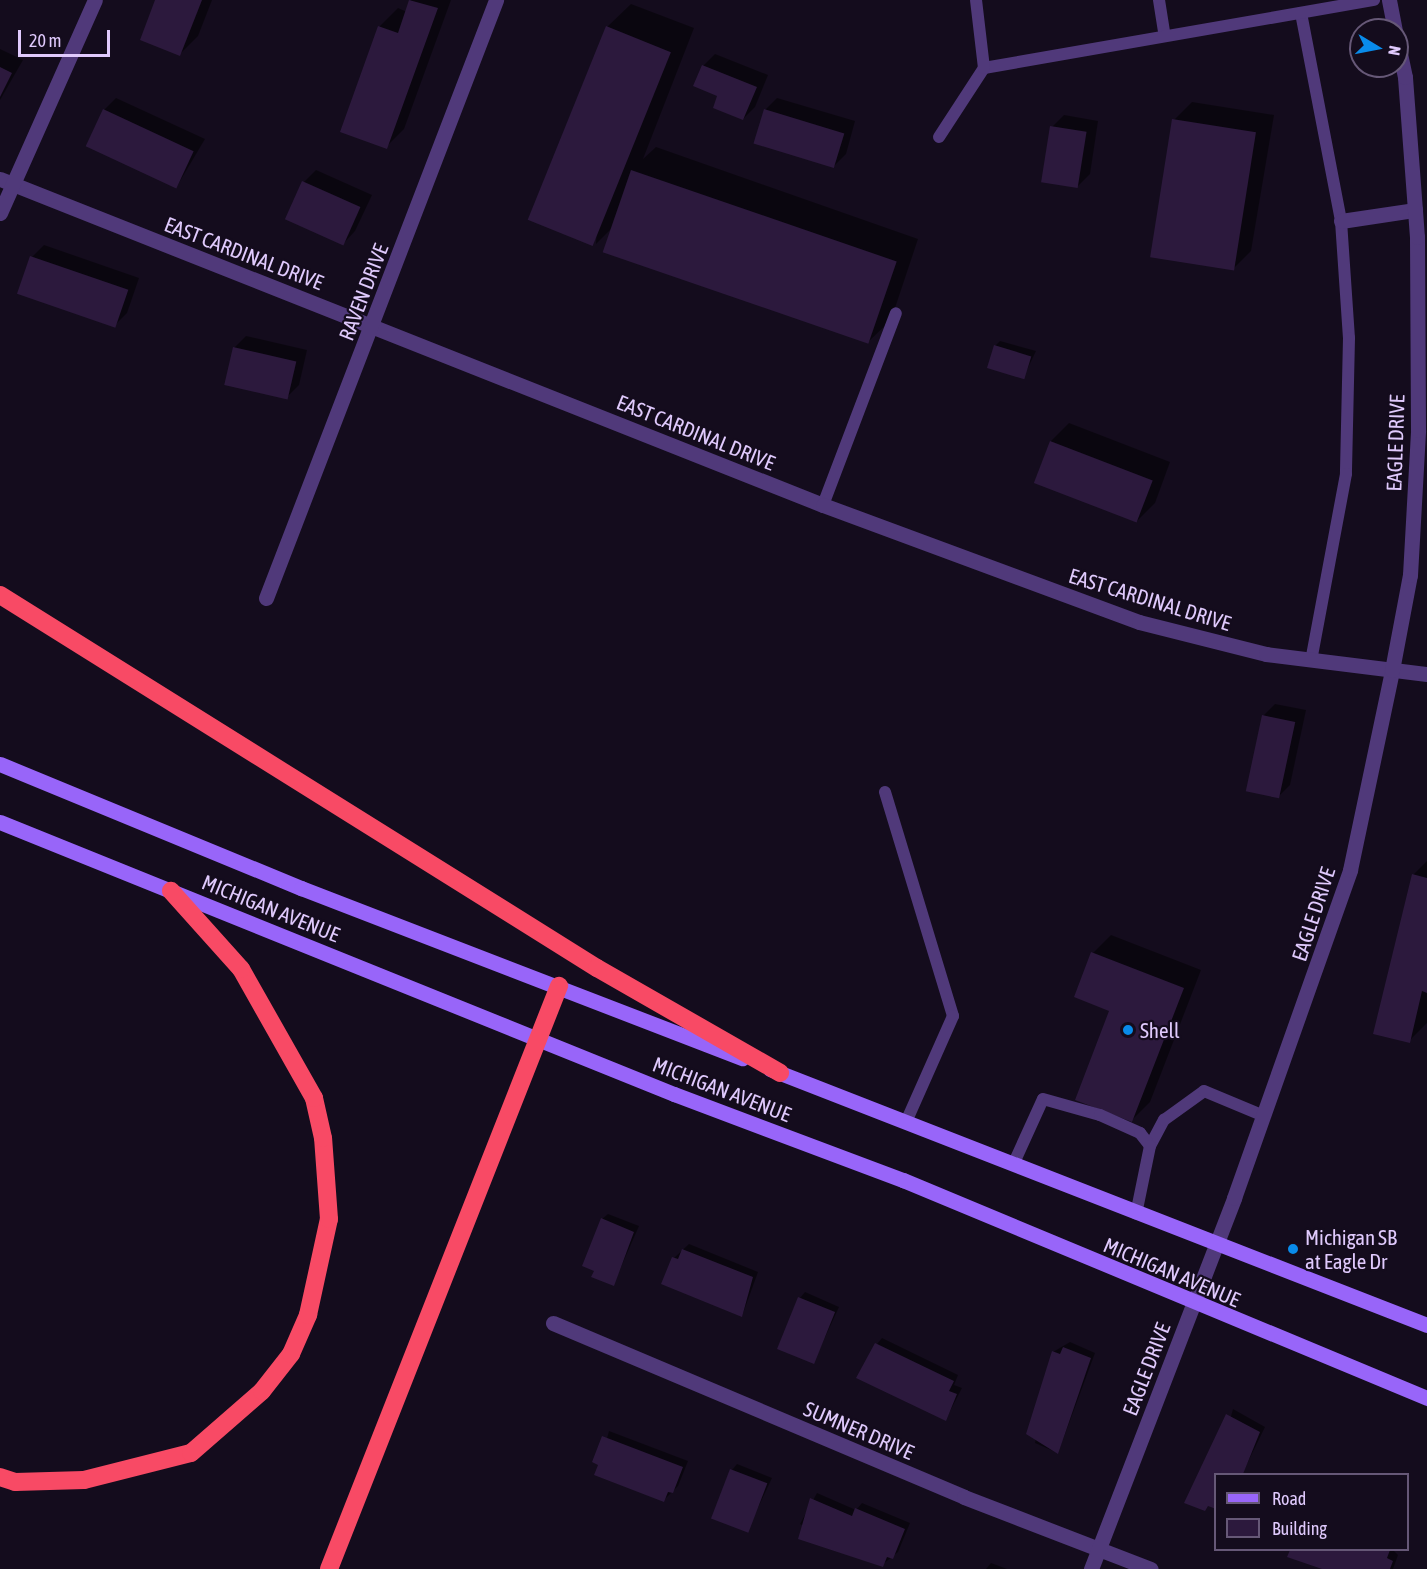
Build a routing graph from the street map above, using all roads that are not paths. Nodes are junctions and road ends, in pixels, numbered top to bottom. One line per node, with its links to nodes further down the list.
1 (95, 0): 13 (street)
2 (496, 0): 19 (street, RAVEN DRIVE)
3 (976, 0): 10 (lane)
4 (1159, 0): 9 (lane)
5 (1374, 0): 7 (lane)
6 (1389, 0): 8 (street)
7 (1301, 13): 9 (lane); 16 (lane)
8 (1393, 18)
9 (1165, 36): 10 (lane)
10 (984, 68): 12 (lane)
11 (1401, 78): 14 (street, EAGLE DRIVE)
12 (939, 137)
13 (6, 182): 15 (street); 19 (street, EAST CARDINAL DRIVE)
14 (1415, 210): 16 (street); 17 (street, EAGLE DRIVE)
15 (0, 213)
16 (1341, 221): 23 (lane)
17 (1422, 237): 24 (street, EAGLE DRIVE)
18 (896, 313): 20 (lane)
19 (373, 326): 20 (street, EAST CARDINAL DRIVE); 22 (street, RAVEN DRIVE)
20 (824, 506): 23 (street, EAST CARDINAL DRIVE)
21 (0, 595): 32 (highway)
22 (266, 598)
23 (1311, 661): 24 (street, EAST CARDINAL DRIVE)
24 (1392, 670): 25 (street, EAST CARDINAL DRIVE); 33 (street, EAGLE DRIVE)
25 (1427, 674)
26 (0, 764): 30 (main road, MICHIGAN AVENUE)
27 (885, 792): 34 (lane)
28 (0, 822): 29 (main road, MICHIGAN AVENUE)
29 (171, 891): 31 (main road, MICHIGAN AVENUE); 43 (highway)
30 (559, 986): 31 (highway); 32 (main road, MICHIGAN AVENUE)
31 (540, 1037): 39 (main road, MICHIGAN AVENUE); 45 (highway)
32 (780, 1073): 34 (main road, MICHIGAN AVENUE)
33 (1264, 1116): 35 (lane); 38 (street, EAGLE DRIVE)
34 (906, 1122): 36 (main road, MICHIGAN AVENUE)
35 (1150, 1146): 36 (lane); 37 (lane)
36 (1013, 1165): 37 (main road, MICHIGAN AVENUE)
37 (1136, 1214): 38 (main road, MICHIGAN AVENUE)
38 (1216, 1246): 39 (street, EAGLE DRIVE); 41 (main road, MICHIGAN AVENUE)
39 (1194, 1304): 42 (main road, MICHIGAN AVENUE); 44 (street, EAGLE DRIVE)
40 (553, 1323): 44 (street, SUMNER DRIVE)
41 (1427, 1324)
42 (1427, 1398)
43 (0, 1477)
44 (1099, 1549): 46 (street, EAGLE DRIVE); 47 (street, SUMNER DRIVE)
45 (329, 1569)
46 (1091, 1569)
47 (1151, 1569)

